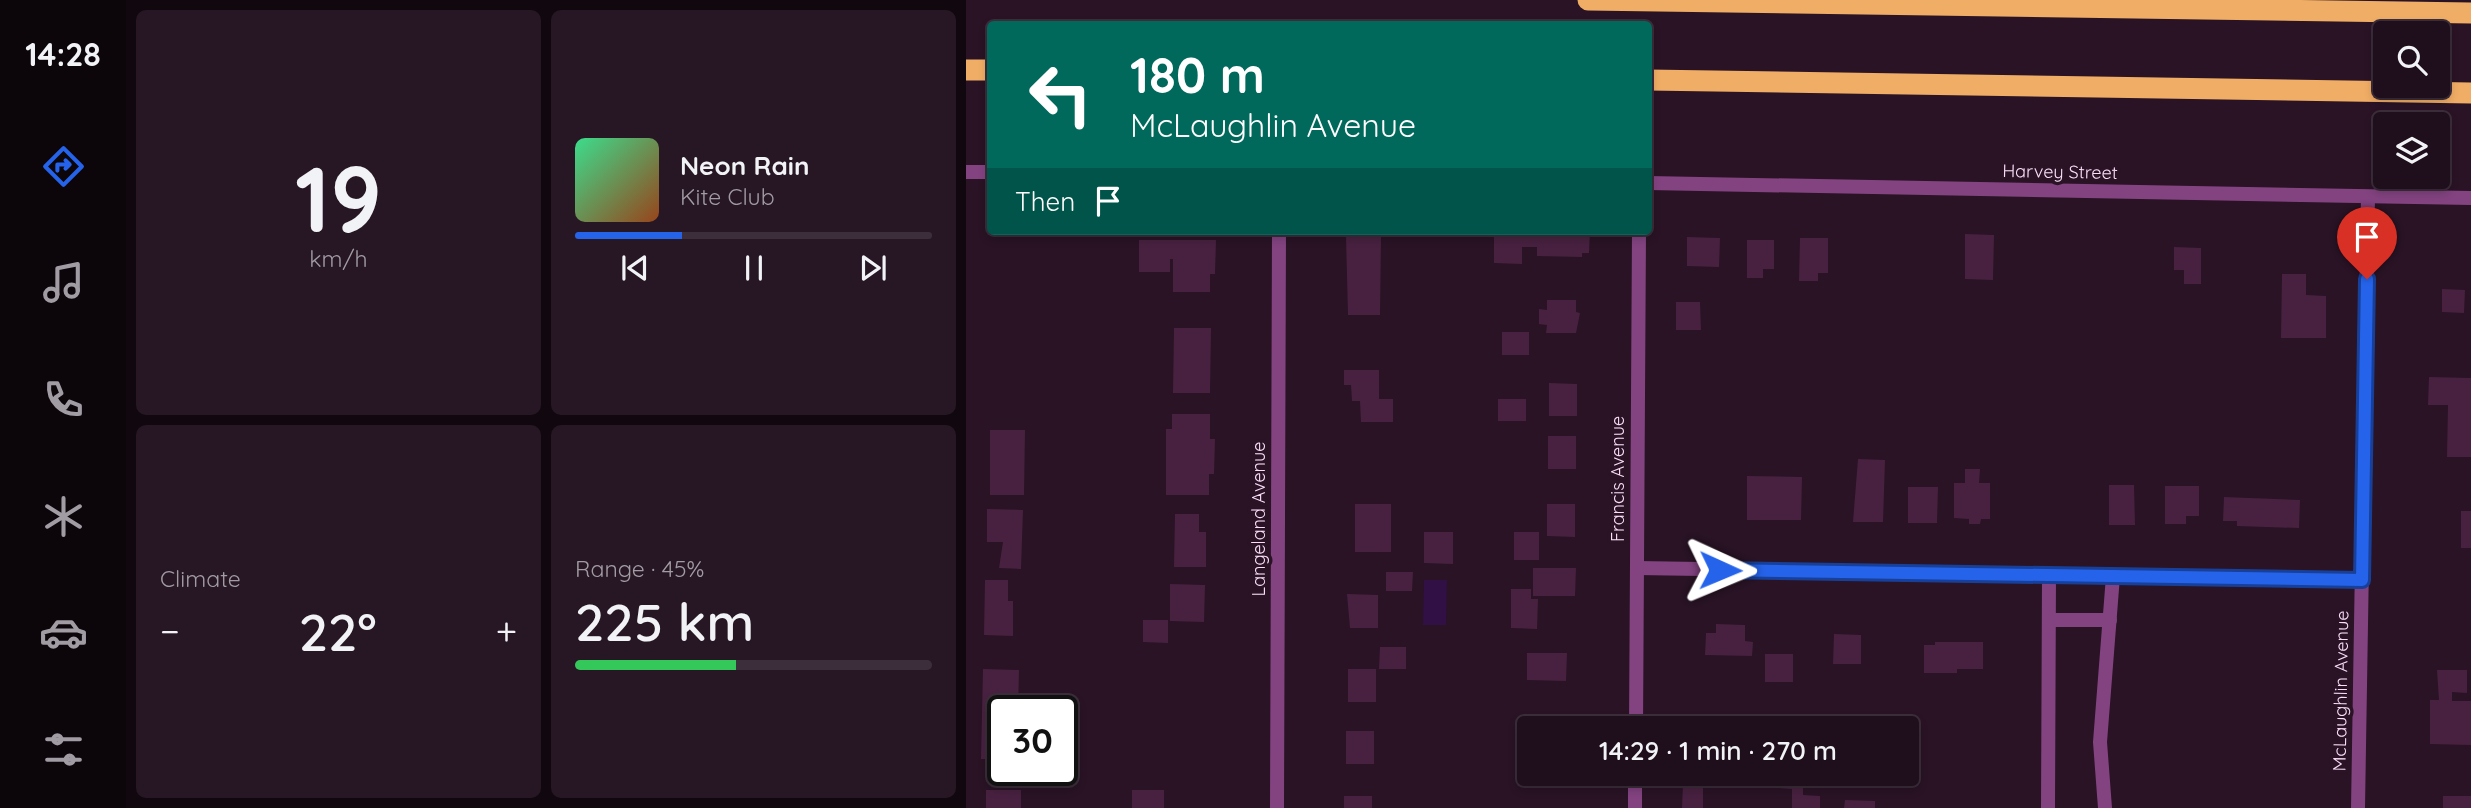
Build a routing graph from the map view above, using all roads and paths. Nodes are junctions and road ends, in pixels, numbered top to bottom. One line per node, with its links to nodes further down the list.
1 (1588, 0): 2 (highway)
2 (2471, 11)
3 (966, 70): 4 (highway)
4 (987, 70)
5 (1652, 80): 6 (highway)
6 (2373, 91)
7 (2450, 93): 8 (highway)
8 (2471, 93)
9 (2450, 97): 10 (highway)
10 (2471, 100)
11 (966, 172): 12 (street)
12 (987, 173)
13 (1652, 183): 14 (street, Harvey Street)
14 (2368, 197): 15 (street, Harvey Street); 21 (street, McLaughlin Avenue)
15 (2471, 198)
16 (1279, 235): 26 (street, Langeland Avenue)
17 (1639, 235): 18 (street, Francis Avenue)
18 (1637, 568): 19 (street); 24 (street, Francis Avenue)
19 (2049, 575): 20 (street); 22 (street)
20 (2113, 576): 21 (street); 23 (street)
21 (2362, 580): 30 (street, McLaughlin Avenue)
22 (2049, 620): 23 (street); 28 (street)
23 (2110, 620): 29 (street)
24 (1636, 716)
25 (1636, 786): 27 (street)
26 (1277, 808)
27 (1635, 808)
28 (2048, 808)
29 (2105, 808)
30 (2358, 808)

